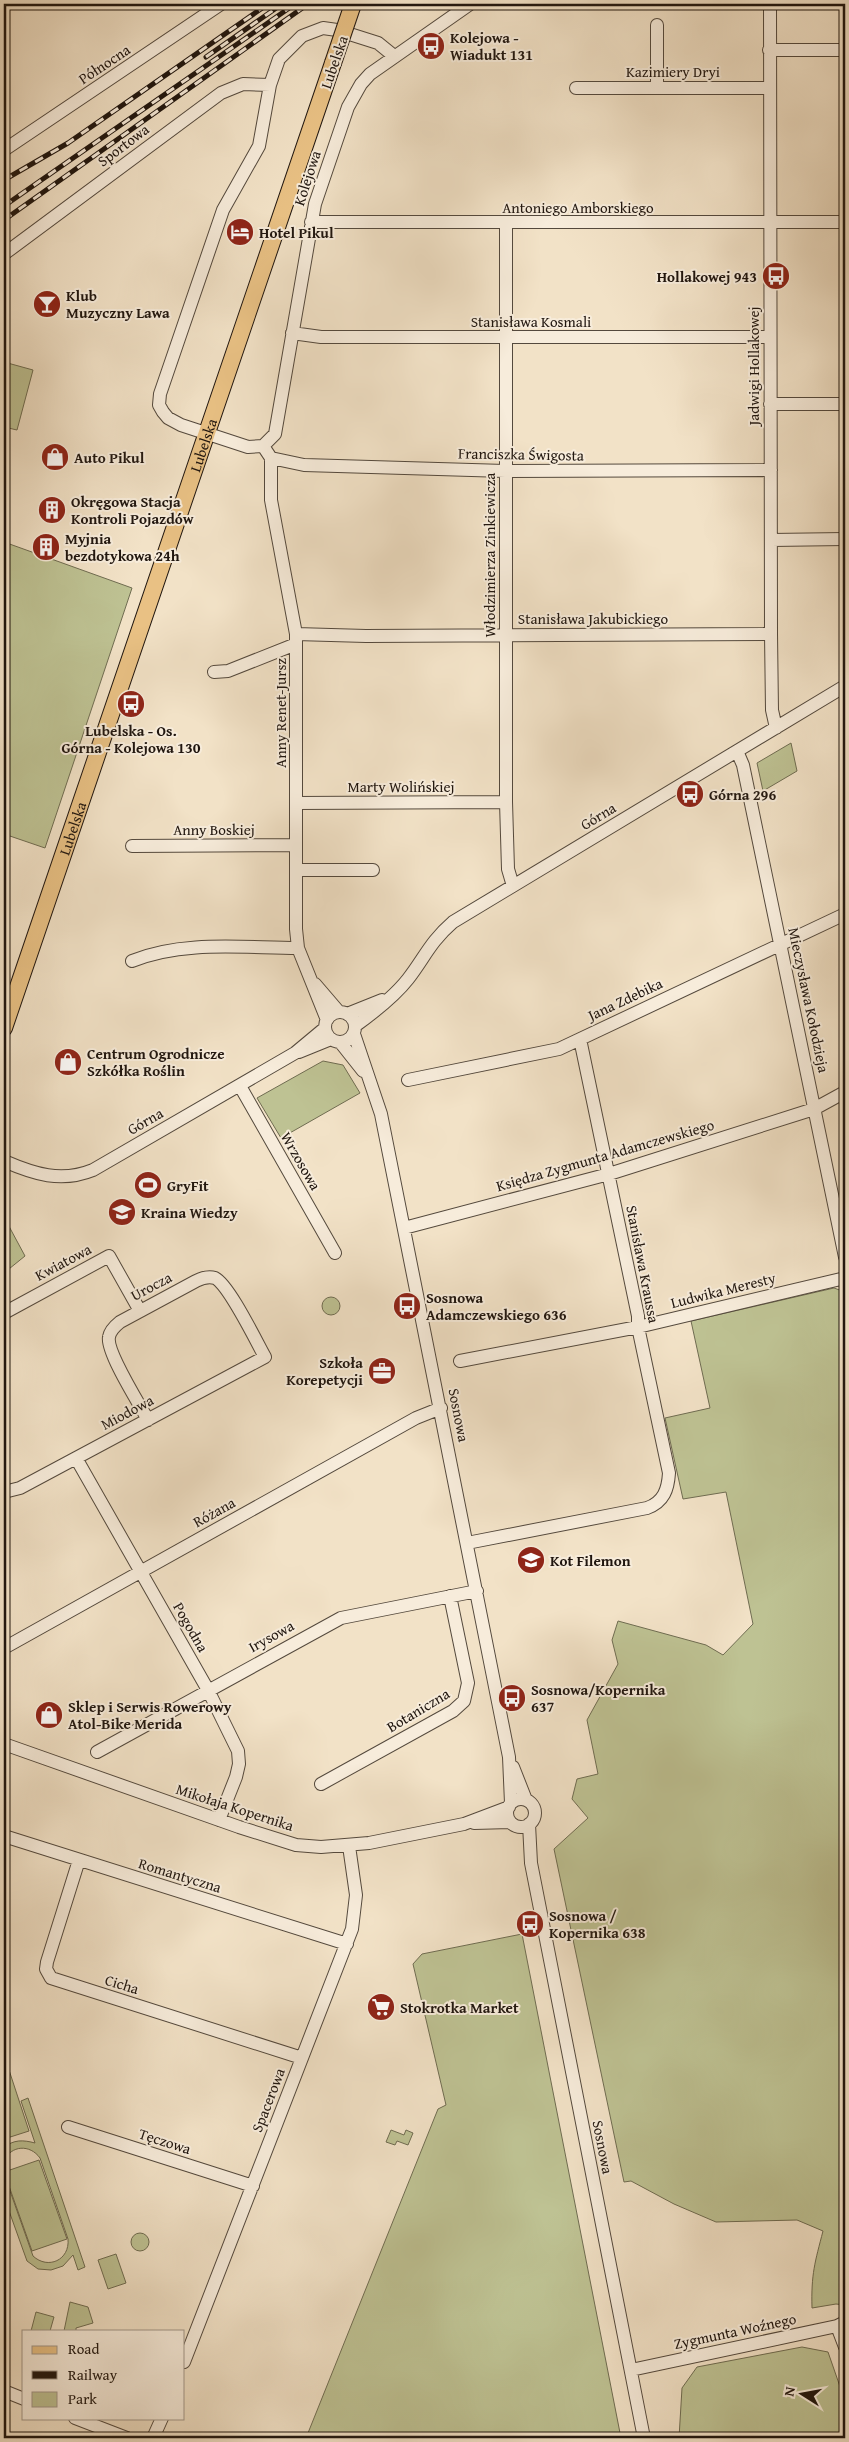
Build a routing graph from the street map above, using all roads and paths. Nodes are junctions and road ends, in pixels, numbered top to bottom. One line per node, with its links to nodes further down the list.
1 (221, 4): 13 (street, Północna)
2 (353, 4): 24 (main road, Lubelska, bridge)
3 (470, 4): 8 (street, Kolejowa)
4 (770, 4): 6 (street, Jadwigi Hollakowej)
5 (657, 25): 10 (street)
6 (770, 50): 7 (street); 12 (street, Jadwigi Hollakowej)
7 (845, 50)
8 (394, 56): 9 (street); 14 (street, Kolejowa)
9 (270, 85): 18 (street, Sportowa); 24 (street)
10 (657, 87): 11 (street, Kazimiery Dryi); 12 (street, Kazimiery Dryi)
11 (576, 88)
12 (769, 88): 17 (street, Jadwigi Hollakowej)
13 (4, 150)
14 (311, 222): 16 (street, Antoniego Amborskiego); 19 (street, Kolejowa)
15 (845, 222): 17 (street, Antoniego Amborskiego)
16 (506, 223): 17 (street, Antoniego Amborskiego); 21 (street, Włodzimierza Zinkiewicza)
17 (770, 223): 20 (street, Jadwigi Hollakowej)
18 (4, 254)
19 (292, 333): 21 (street, Stanisława Kosmali); 25 (street, Kolejowa)
20 (769, 337): 21 (street, Stanisława Kosmali); 22 (street, Jadwigi Hollakowej)
21 (505, 338): 28 (street, Włodzimierza Zinkiewicza)
22 (770, 404): 23 (street); 27 (street, Jadwigi Hollakowej)
23 (845, 404)
24 (207, 433): 25 (street); 52 (main road, Lubelska)
25 (263, 446): 26 (street)
26 (271, 458): 28 (street, Franciszka Świgosta); 33 (street, Anny Renet-Jursz)
27 (770, 470): 28 (street, Franciszka Świgosta); 30 (street, Jadwigi Hollakowej)
28 (505, 471): 31 (street, Włodzimierza Zinkiewicza)
29 (845, 539): 30 (street)
30 (771, 540): 32 (street, Jadwigi Hollakowej)
31 (506, 634): 32 (street, Stanisława Jakubickiego); 33 (street, Stanisława Jakubickiego); 38 (street, Włodzimierza Zinkiewicza)
32 (771, 634): 36 (street, Jadwigi Hollakowej)
33 (296, 639): 34 (street, Stanisława Jakubickiego); 39 (street, Anny Renet-Jursz)
34 (214, 672)
35 (845, 686): 36 (street, Górna)
36 (776, 728): 37 (street, Górna)
37 (737, 751): 44 (street, Górna); 46 (street, Mieczysława Kołodzieja)
38 (506, 802): 39 (street, Marty Wolińskiej); 44 (street, Włodzimierza Zinkiewicza)
39 (296, 803): 40 (street, Anny Renet-Jursz)
40 (296, 845): 41 (street, Anny Boskiej); 42 (street, Anny Renet-Jursz)
41 (132, 846)
42 (296, 870): 43 (street); 47 (street, Anny Renet-Jursz)
43 (373, 870)
44 (513, 886): 50 (street, Górna)
45 (845, 914): 46 (street, Jana Zdebika)
46 (780, 945): 55 (street, Jana Zdebika); 60 (street, Mieczysława Kołodzieja)
47 (298, 948): 48 (street); 49 (street, Anny Renet-Jursz)
48 (132, 961)
49 (313, 982): 51 (street, Anny Renet-Jursz); 54 (street, Anny Renet-Jursz)
50 (389, 998): 51 (street, Górna); 53 (street, Górna)
51 (343, 1013): 53 (street, Anny Renet-Jursz); 54 (street, Górna)
52 (4, 1028)
53 (354, 1030): 54 (street, Górna); 56 (street, Sosnowa)
54 (331, 1032): 56 (street, Sosnowa); 58 (street, Górna)
55 (580, 1039): 57 (street, Jana Zdebika); 62 (street, Stanisława Kraussa)
56 (370, 1080): 63 (street, Sosnowa)
57 (408, 1080)
58 (240, 1086): 61 (street, Górna); 64 (street, Wrzosowa)
59 (845, 1092): 60 (street, Księdza Zygmunta Adamczewskiego)
60 (814, 1108): 62 (street, Księdza Zygmunta Adamczewskiego); 65 (street, Mieczysława Kołodzieja)
61 (4, 1161)
62 (609, 1174): 63 (street, Księdza Zygmunta Adamczewskiego); 69 (street, Stanisława Kraussa)
63 (404, 1228): 72 (street, Sosnowa)
64 (335, 1253)
65 (845, 1256)
66 (845, 1278): 69 (street, Ludwika Meresty)
67 (140, 1311): 68 (street, Kwiatowa); 70 (street, Urocza); 73 (street, Urocza)
68 (4, 1313)
69 (638, 1327): 71 (street, Ludwika Meresty); 76 (street, Stanisława Kraussa)
70 (265, 1357): 73 (street, Miodowa)
71 (460, 1361)
72 (441, 1408): 76 (street, Sosnowa); 77 (street, Różana)
73 (148, 1420): 74 (street, Miodowa)
74 (76, 1458): 75 (street, Miodowa); 77 (street, Pogodna)
75 (4, 1492)
76 (467, 1543): 78 (street, Sosnowa)
77 (140, 1572): 80 (street, Różana); 81 (street, Pogodna)
78 (477, 1591): 79 (street, Irysowa); 84 (street, Sosnowa)
79 (450, 1596): 81 (street, Irysowa); 85 (street, Botaniczna)
80 (4, 1648)
81 (208, 1690): 83 (street, Irysowa); 88 (street, Pogodna)
82 (4, 1744): 88 (street, Mikołaja Kopernika)
83 (97, 1752)
84 (509, 1757): 86 (street, Sosnowa); 87 (street, Sosnowa)
85 (321, 1784)
86 (526, 1800): 87 (street); 90 (street)
87 (510, 1805): 89 (street, Mikołaja Kopernika); 90 (street)
88 (219, 1820): 92 (street, Mikołaja Kopernika)
89 (464, 1824): 90 (street, Mikołaja Kopernika); 92 (street, Mikołaja Kopernika)
90 (519, 1824): 101 (street, Sosnowa)
91 (4, 1836): 93 (street, Romantyczna)
92 (348, 1846): 94 (street, Spacerowa)
93 (79, 1860): 94 (street, Romantyczna); 95 (street, Cicha)
94 (347, 1944): 95 (street, Spacerowa)
95 (302, 2058): 97 (street, Spacerowa)
96 (68, 2127): 97 (street, Tęczowa)
97 (253, 2186): 100 (street, Spacerowa)
98 (841, 2324): 99 (street); 101 (street, Zygmunta Woźnego)
99 (845, 2347)
100 (185, 2359)
101 (631, 2370): 108 (street, Sosnowa)
102 (4, 2391): 103 (street)
103 (22, 2398)
104 (80, 2420): 106 (street)
105 (161, 2420): 107 (street)
106 (127, 2438)
107 (153, 2438)
108 (644, 2438)

